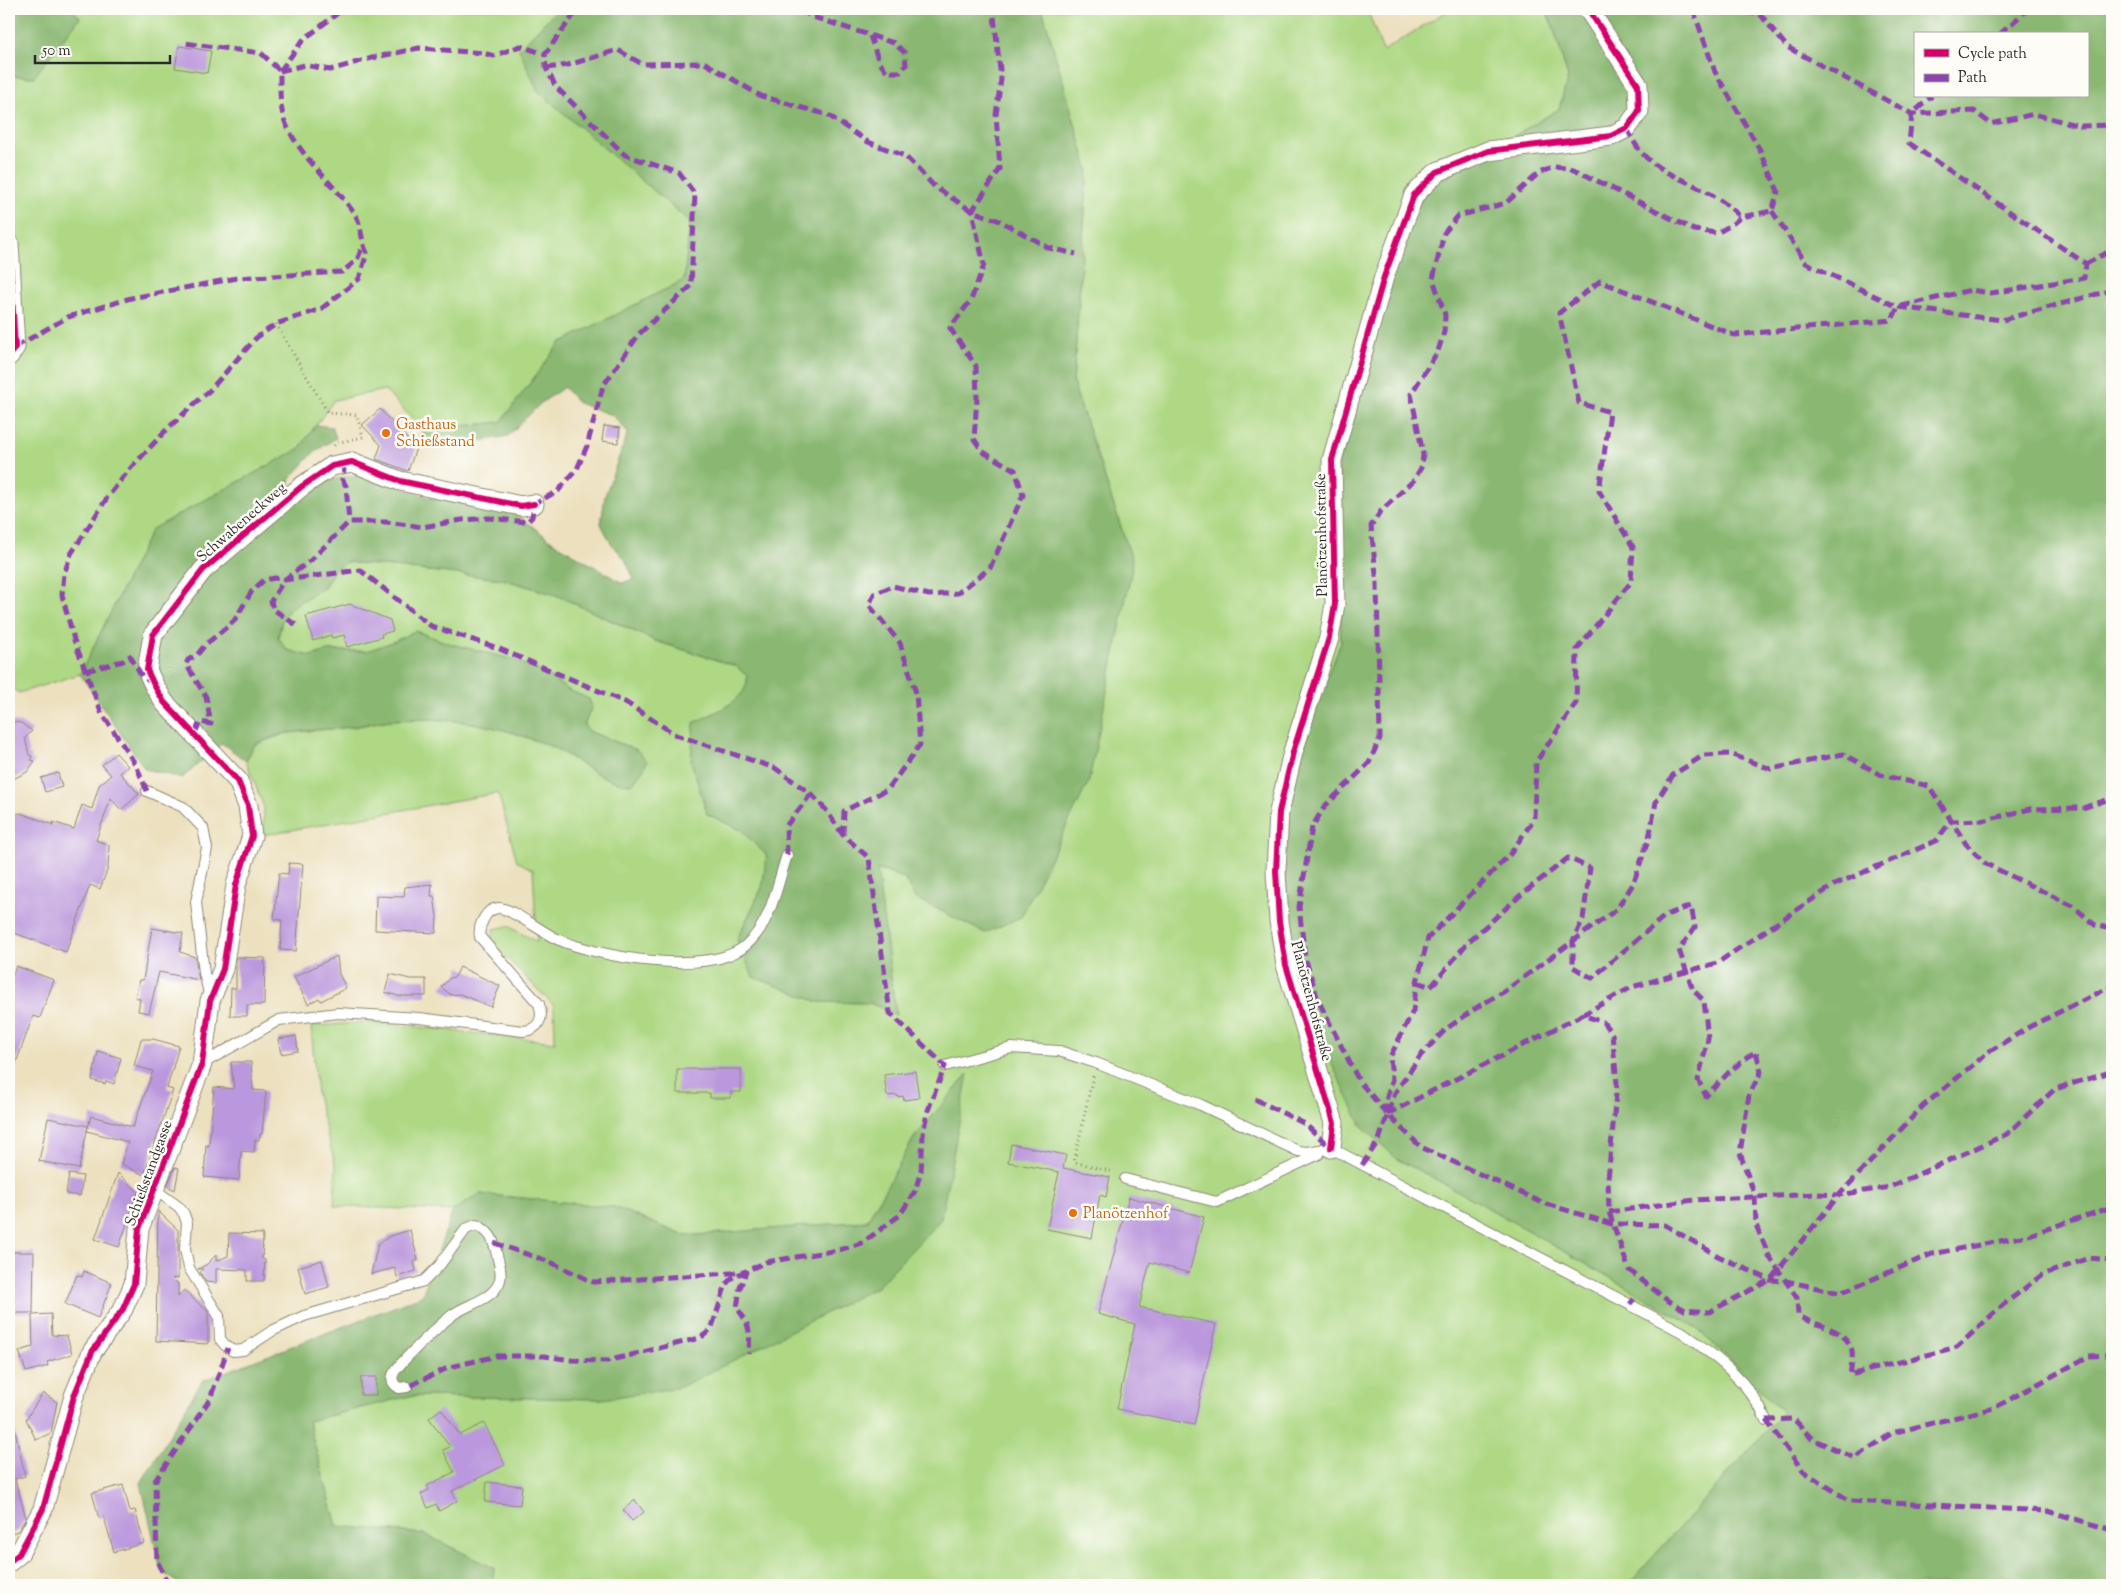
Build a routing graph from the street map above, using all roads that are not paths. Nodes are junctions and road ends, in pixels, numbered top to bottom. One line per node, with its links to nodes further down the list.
1 (1588, 9): 10 (street, Planötzenhofstraße)
2 (9, 243): 3 (street)
3 (9, 356)
4 (534, 504): 7 (street, Schwabeneckweg)
5 (147, 791): 7 (lane)
6 (787, 855): 8 (lane)
7 (210, 1001): 8 (street, Schwabeneckweg)
8 (202, 1064): 12 (street, Schießstandgasse)
9 (945, 1066): 10 (lane)
10 (1331, 1148): 11 (lane); 14 (lane)
11 (1125, 1179)
12 (154, 1189): 13 (lane); 15 (street, Schießstandgasse)
13 (407, 1386)
14 (1766, 1420)
15 (9, 1562)

